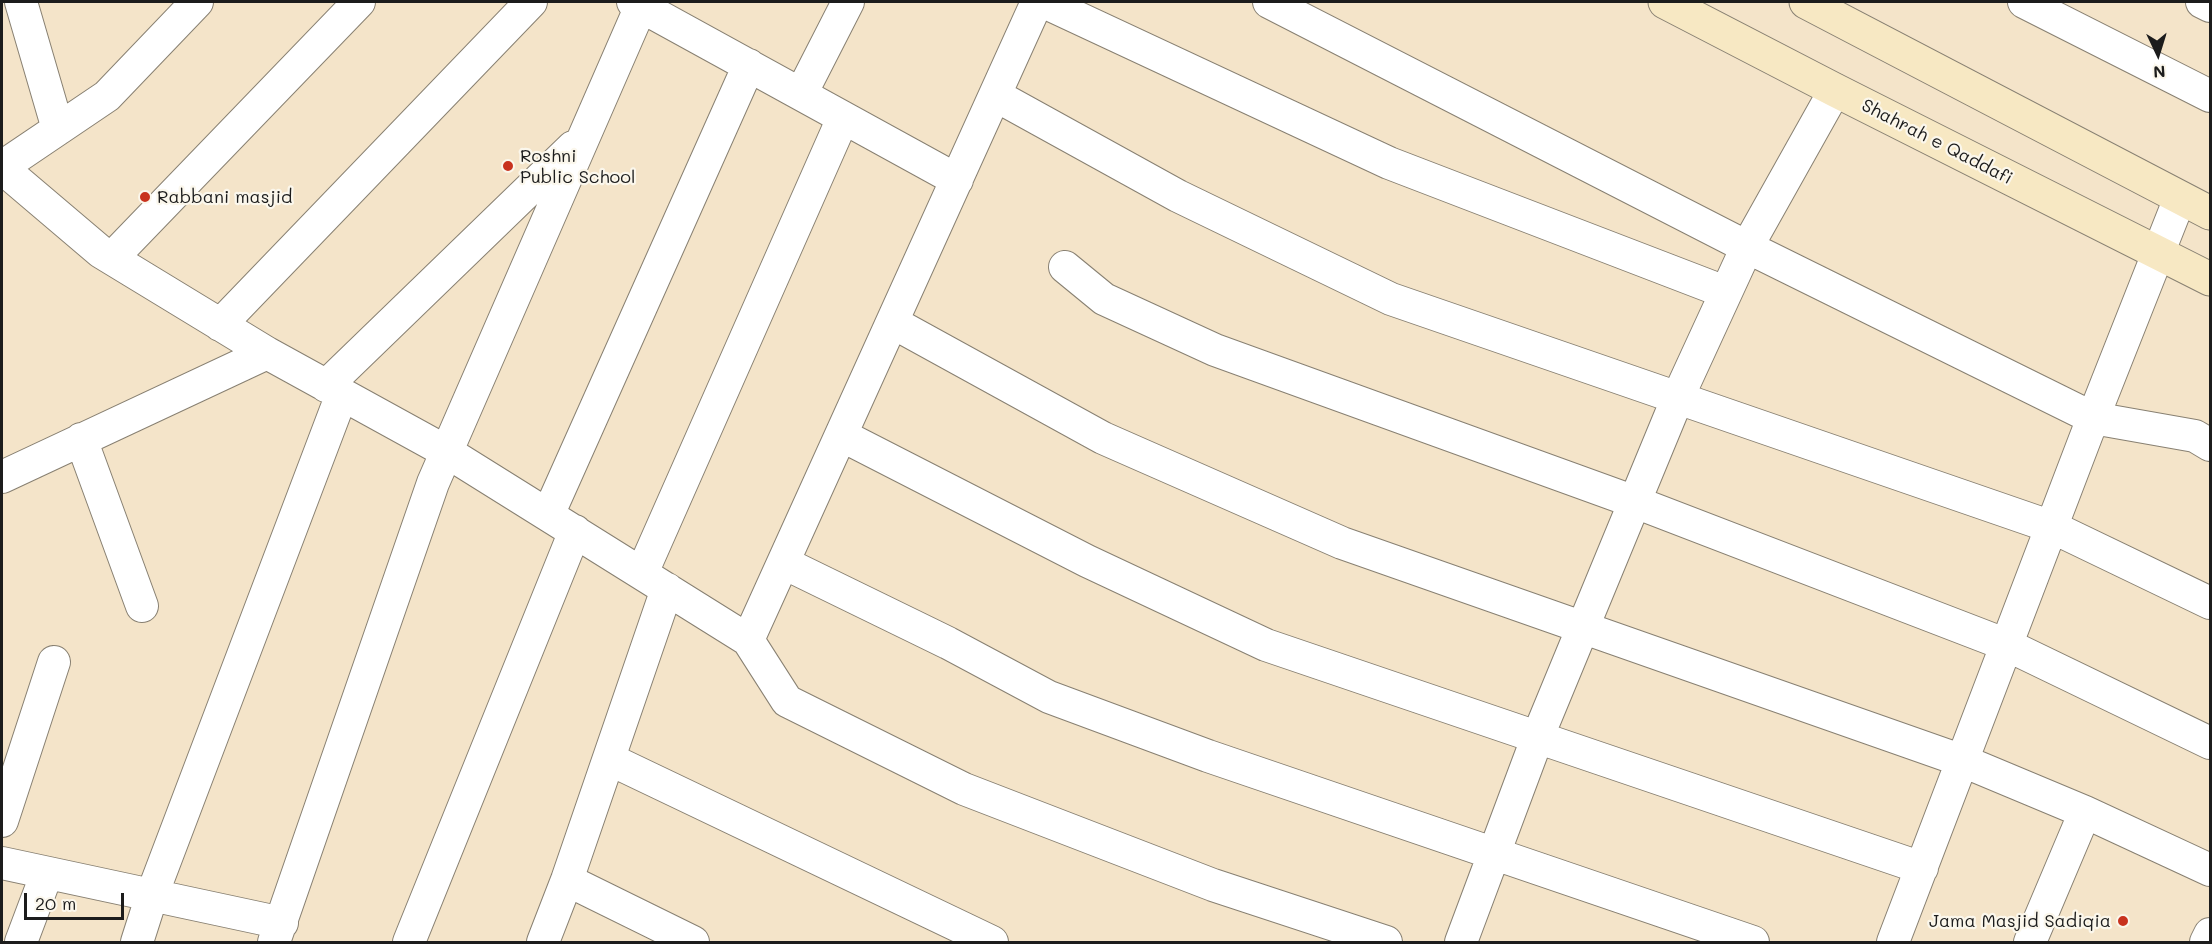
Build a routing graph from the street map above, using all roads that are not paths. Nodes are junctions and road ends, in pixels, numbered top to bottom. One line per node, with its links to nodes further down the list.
1 (21, 2): 21 (street)
2 (197, 2): 21 (street)
3 (359, 2): 29 (street)
4 (531, 2): 34 (street)
5 (848, 2): 17 (street)
6 (1037, 2): 18 (street)
7 (1044, 2): 32 (street)
8 (1269, 2): 27 (street)
9 (1665, 2): 16 (main road, Shahrah e Qaddafi)
10 (1806, 2): 25 (main road)
11 (2024, 2): 19 (street)
12 (2202, 2): 14 (street)
13 (637, 4): 15 (street); 22 (street)
14 (2211, 6)
15 (749, 65): 17 (street); 45 (street)
16 (1835, 90): 27 (street); 28 (main road, Shahrah e Qaddafi)
17 (801, 94): 20 (street)
18 (995, 95): 24 (street); 37 (street)
19 (2211, 96)
20 (843, 118): 24 (street); 49 (street)
21 (58, 129): 23 (street)
22 (584, 137): 36 (street); 42 (street)
23 (2, 168): 29 (street)
24 (957, 180): 33 (street)
25 (2180, 198): 26 (main road); 28 (street)
26 (2211, 213)
27 (1747, 248): 32 (street); 38 (street)
28 (2159, 253): 31 (main road, Shahrah e Qaddafi); 38 (street)
29 (112, 258): 34 (street)
30 (1065, 267): 44 (street)
31 (2211, 279)
32 (1725, 292): 37 (street)
33 (892, 322): 39 (street); 52 (street)
34 (220, 325): 35 (street)
35 (267, 353): 36 (street); 40 (street)
36 (334, 390): 42 (street); 68 (street)
37 (1678, 398): 44 (street); 46 (street)
38 (2093, 418): 41 (street); 46 (street)
39 (841, 435): 48 (street); 56 (street)
40 (81, 439): 43 (street); 51 (street)
41 (2211, 445)
42 (447, 452): 45 (street); 69 (street)
43 (2, 477)
44 (1635, 502): 52 (street); 54 (street)
45 (548, 515): 47 (street)
46 (2052, 527): 50 (street); 54 (street)
47 (574, 531): 49 (street); 73 (street)
48 (784, 563): 53 (street); 62 (street)
49 (655, 581): 53 (street); 58 (street)
50 (2211, 603)
51 (142, 606)
52 (1583, 627): 56 (street); 59 (street)
53 (748, 640): 77 (street)
54 (2007, 645): 57 (street); 59 (street)
55 (54, 662): 61 (street)
56 (1538, 736): 62 (street); 64 (street)
57 (2211, 743)
58 (609, 759): 67 (street); 76 (street)
59 (1963, 761): 60 (street); 64 (street)
60 (2085, 812): 65 (street); 81 (street)
61 (2, 821)
62 (1494, 853): 78 (street); 79 (street)
63 (2, 863): 66 (street)
64 (1922, 868): 80 (street)
65 (2211, 870)
66 (47, 873): 68 (street); 71 (street)
67 (567, 880): 74 (street); 75 (street)
68 (152, 895): 69 (street); 72 (street)
69 (278, 933)
70 (2211, 934): 82 (street)
71 (21, 942)
72 (137, 942)
73 (409, 942)
74 (543, 942)
75 (693, 942)
76 (992, 942)
77 (1386, 942)
78 (1461, 942)
79 (1753, 942)
80 (1893, 942)
81 (2030, 942)
82 (2206, 942)

